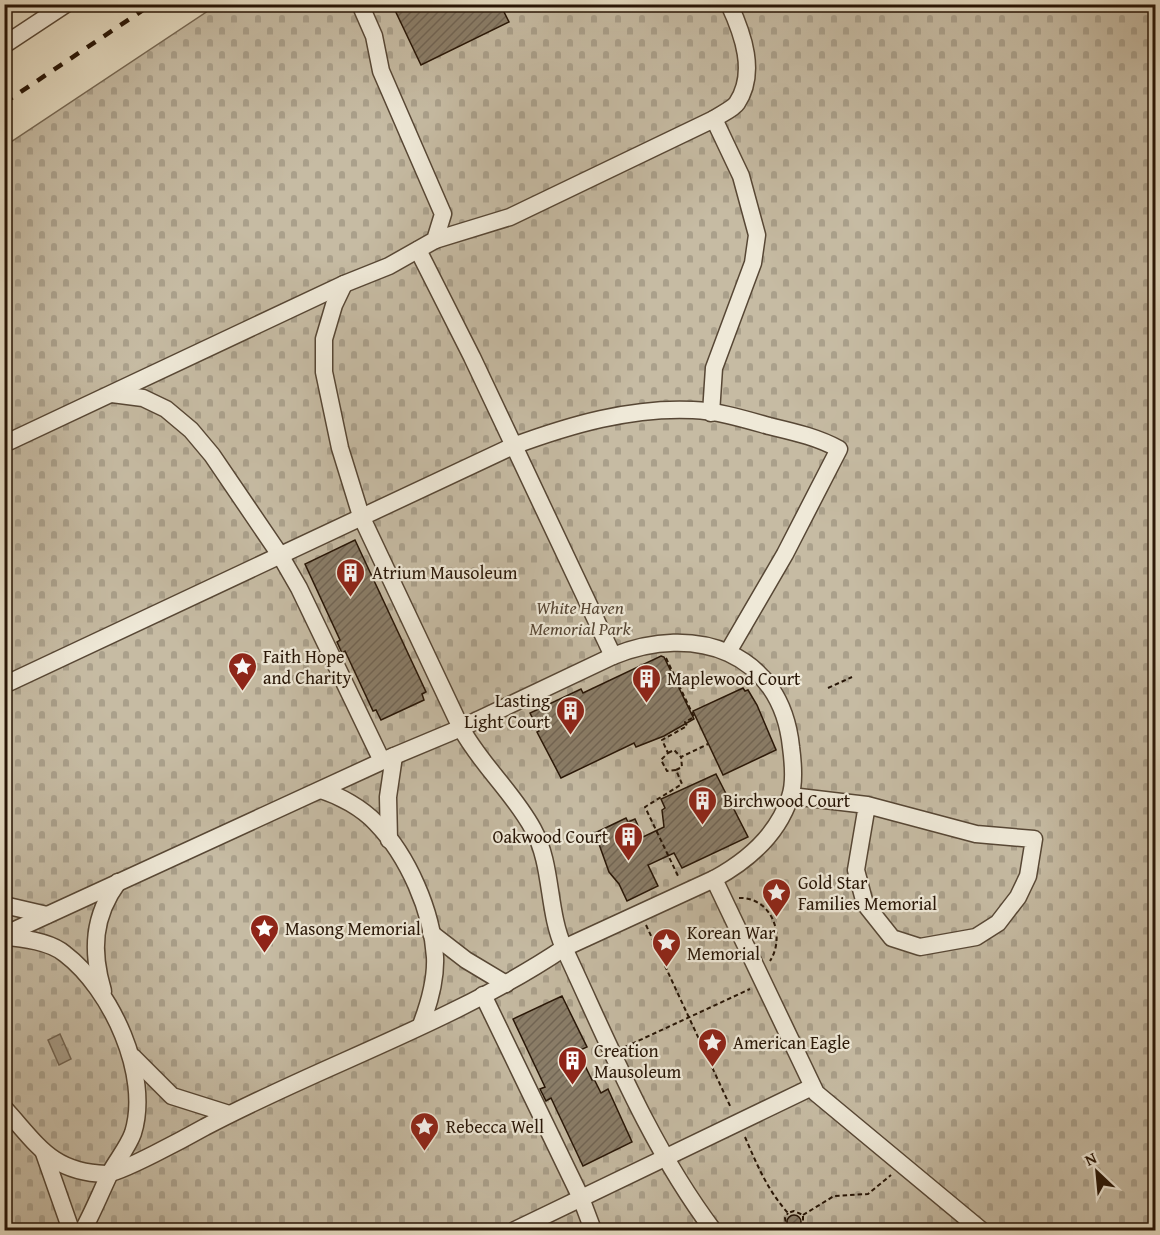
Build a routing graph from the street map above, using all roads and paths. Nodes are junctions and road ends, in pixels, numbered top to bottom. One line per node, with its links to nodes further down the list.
1 (66, 4): 4 (lane)
2 (360, 4): 6 (lane)
3 (729, 4): 5 (lane)
4 (4, 45)
5 (714, 119): 6 (lane); 10 (lane)
6 (435, 240): 7 (lane)
7 (418, 250): 8 (lane); 12 (lane)
8 (344, 284): 9 (lane); 13 (lane)
9 (112, 394): 11 (lane); 14 (lane)
10 (711, 413): 12 (lane); 16 (lane)
11 (4, 444)
12 (513, 446): 13 (lane); 17 (lane)
13 (361, 516): 14 (lane); 21 (lane)
14 (280, 555): 19 (lane); 25 (lane)
15 (658, 642): 16 (lane); 17 (lane); 23 (path)
16 (728, 652): 28 (lane)
17 (613, 656): 21 (lane)
18 (852, 677): 20 (path)
19 (4, 685)
20 (828, 688)
21 (461, 728): 25 (lane); 40 (lane)
22 (708, 744): 24 (path)
23 (668, 753): 24 (path); 26 (path)
24 (681, 757): 26 (path)
25 (388, 758): 27 (lane); 30 (lane)
26 (676, 770): 33 (path)
27 (321, 789): 30 (lane); 32 (lane)
28 (791, 796): 29 (lane); 31 (lane)
29 (867, 806): 29 (lane)
30 (389, 840): 38 (lane)
31 (714, 879): 33 (lane); 34 (lane)
32 (119, 880): 37 (lane); 44 (lane)
33 (685, 892): 36 (lane)
34 (725, 901): 41 (lane); 41 (path)
35 (4, 905): 37 (lane)
36 (639, 912): 40 (lane); 45 (path)
37 (47, 915): 39 (lane)
38 (431, 933): 42 (lane); 46 (lane)
39 (4, 936): 44 (lane)
40 (564, 948): 42 (lane); 48 (lane)
41 (760, 976): 45 (path); 49 (lane)
42 (506, 984): 43 (lane)
43 (483, 995): 46 (lane); 58 (lane)
44 (105, 1000): 47 (lane)
45 (688, 1016): 48 (path); 52 (path)
46 (421, 1024): 51 (lane)
47 (129, 1052): 51 (lane); 57 (lane)
48 (614, 1053): 55 (lane)
49 (812, 1087): 55 (lane); 56 (lane)
50 (4, 1108): 54 (lane)
51 (229, 1114): 57 (lane)
52 (736, 1117)
53 (741, 1129): 59 (path)
54 (44, 1153): 57 (lane); 61 (lane)
55 (665, 1158): 58 (lane); 65 (lane)
56 (911, 1170): 60 (path); 68 (lane)
57 (110, 1174): 62 (lane)
58 (581, 1198): 63 (lane); 64 (lane)
59 (788, 1213): 60 (path); 66 (path)
60 (803, 1215): 67 (path)
61 (71, 1230)
62 (83, 1230)
63 (515, 1230)
64 (593, 1230)
65 (713, 1230)
66 (787, 1230)
67 (802, 1230)
68 (981, 1230)

